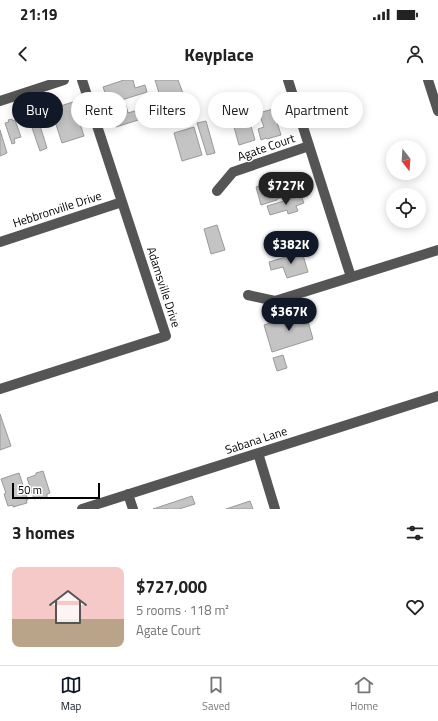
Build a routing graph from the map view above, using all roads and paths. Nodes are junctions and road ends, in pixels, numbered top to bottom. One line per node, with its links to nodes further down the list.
1 (64, 80): 5 (street)
2 (82, 80): 9 (street, Adamsville Drive)
3 (288, 80): 7 (street)
4 (428, 80): 6 (street)
5 (0, 101)
6 (438, 111)
7 (309, 146): 8 (street, Agate Court); 12 (street)
8 (217, 192)
9 (122, 202): 10 (street, Hebbronville Drive); 14 (street, Adamsville Drive)
10 (0, 242)
11 (438, 250): 12 (street)
12 (351, 277): 13 (street)
13 (248, 296)
14 (0, 389)
15 (438, 396): 16 (street, Sabana Lane)
16 (258, 453): 17 (street, Sabana Lane); 20 (street)
17 (128, 494): 18 (street, Sabana Lane); 19 (street)
18 (82, 509)
19 (133, 509)
20 (275, 509)

